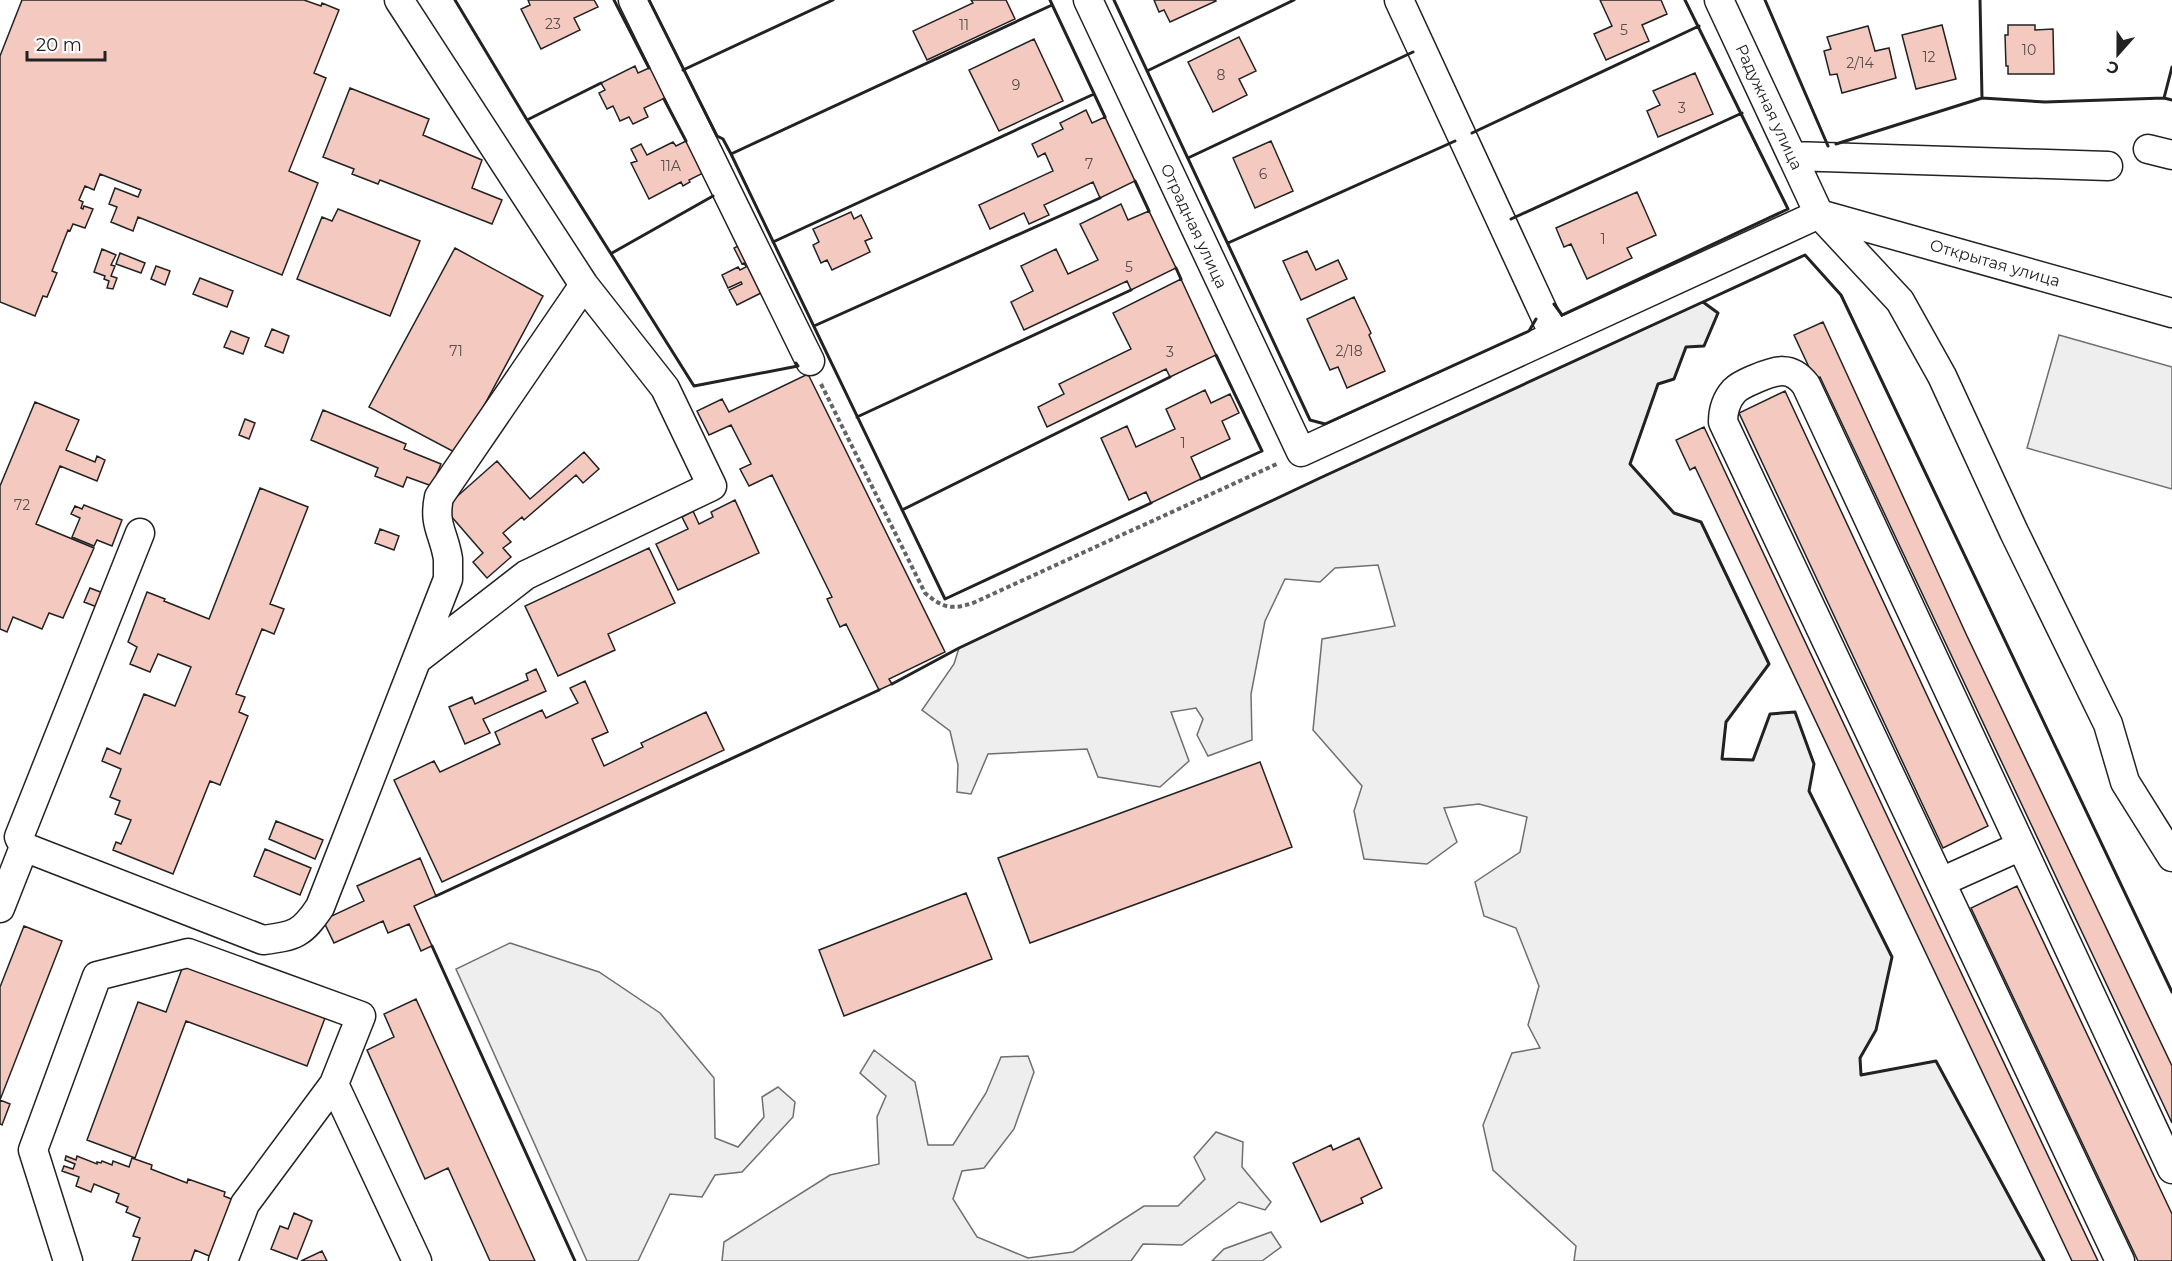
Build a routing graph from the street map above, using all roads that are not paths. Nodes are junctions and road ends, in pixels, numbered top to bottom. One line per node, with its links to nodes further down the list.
1 (399, 0): 9 (street)
2 (633, 0): 12 (street)
3 (1088, 0): 11 (street, Отрадная улица)
4 (1399, 0): 11 (street)
5 (1719, 0): 6 (street, Радужная улица)
6 (1792, 156): 7 (street); 8 (street, Радужная улица)
7 (2108, 166)
8 (1819, 214): 10 (street, Открытая улица); 11 (street); 17 (street, Радужная улица)
9 (584, 285): 14 (street); 14 (street)
10 (2172, 313)
11 (1554, 335)
12 (810, 361)
13 (140, 533): 16 (street)
14 (417, 659): 16 (street)
15 (2021, 846): 18 (street); 18 (street); 21 (street)
16 (24, 848): 19 (street)
17 (2172, 857)
18 (1941, 882): 25 (street)
19 (0, 908)
20 (334, 1084): 22 (street); 23 (street); 24 (street)
21 (2172, 1169)
22 (68, 1261)
23 (223, 1261)
24 (417, 1261)
25 (2120, 1261)

